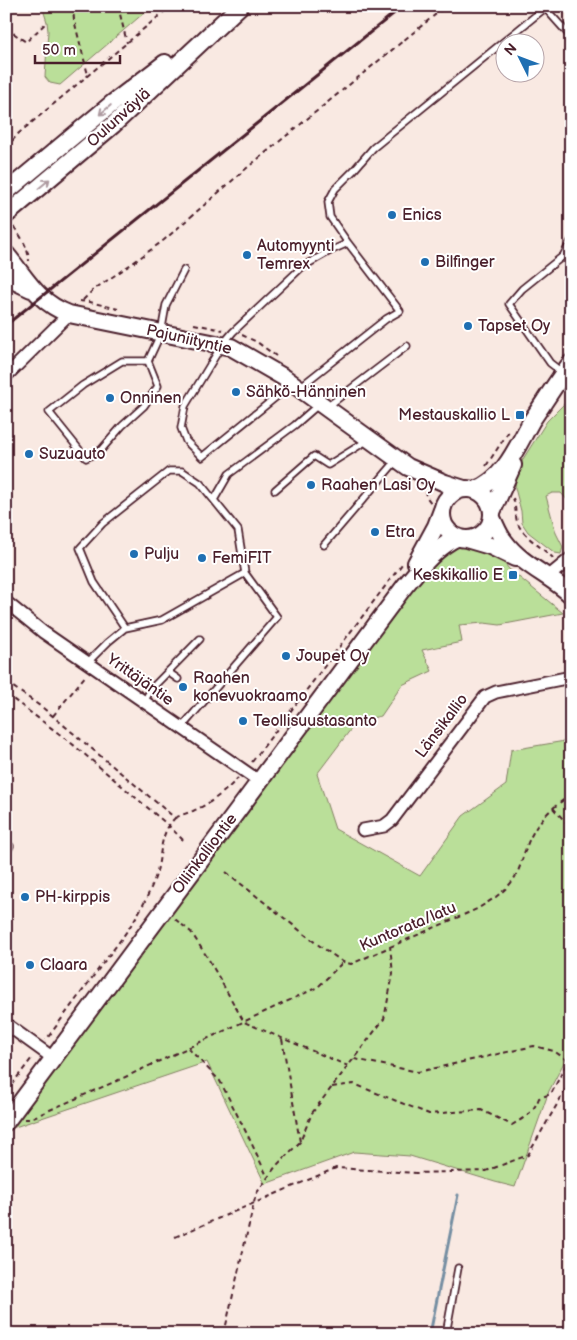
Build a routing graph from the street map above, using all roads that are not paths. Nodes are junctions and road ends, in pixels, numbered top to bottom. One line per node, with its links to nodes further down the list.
1 (240, 6): 2 (street, Oulunväylä)
2 (227, 17): 4 (street, Oulunväylä, one-way to 4); 5 (street, Oulunväylä, one-way to 2)
3 (571, 37): 7 (lane)
4 (6, 192)
5 (9, 219)
6 (571, 241): 17 (lane)
7 (348, 243): 14 (lane); 19 (lane)
8 (6, 254): 11 (street, Pajuniityntie)
9 (184, 270): 13 (lane)
10 (6, 277): 11 (street, Pajuniityntie)
11 (33, 290): 12 (street, Pajuniityntie)
12 (69, 314): 13 (street, Pajuniityntie); 18 (street)
13 (161, 333): 14 (street, Pajuniityntie); 16 (lane)
14 (222, 345): 19 (street, Pajuniityntie); 19 (lane)
15 (407, 346): 20 (lane)
16 (148, 361): 16 (lane)
17 (567, 368): 22 (street)
18 (6, 376)
19 (295, 386): 20 (street, Pajuniityntie)
20 (323, 406): 21 (street, Pajuniityntie); 26 (lane)
21 (369, 439): 23 (street, Pajuniityntie); 25 (lane)
22 (517, 448): 24 (street); 28 (street)
23 (403, 463): 24 (street, Pajuniityntie); 27 (street, Pajuniityntie); 30 (lane)
24 (469, 489): 27 (street); 28 (street)
25 (275, 490)
26 (214, 500): 33 (lane); 38 (lane)
27 (439, 507): 29 (street); 35 (street, Ollinkalliontie)
28 (492, 515): 29 (street); 32 (street)
29 (462, 538): 32 (street); 35 (street, Ollinkalliontie)
30 (324, 545)
31 (571, 558): 34 (street)
32 (527, 563): 34 (street)
33 (245, 573): 38 (lane); 45 (lane)
34 (548, 577): 36 (street)
35 (404, 587): 46 (street, Ollinkalliontie)
36 (571, 595)
37 (6, 602): 40 (street, Yrittäjäntie)
38 (125, 628): 40 (lane)
39 (200, 639): 41 (lane)
40 (90, 665): 44 (street, Yrittäjäntie)
41 (168, 672): 43 (lane); 44 (lane)
42 (571, 677): 47 (street, Länsikallio)
43 (178, 679)
44 (144, 702): 45 (street, Yrittäjäntie)
45 (181, 728): 46 (street, Yrittäjäntie)
46 (258, 781): 51 (street, Ollinkalliontie)
47 (363, 830)
48 (10, 846): 49 (lane)
49 (6, 854)
50 (6, 1024): 51 (street)
51 (53, 1058): 52 (street, Ollinkalliontie)
52 (7, 1121)
53 (458, 1268): 54 (lane)
54 (446, 1334)

